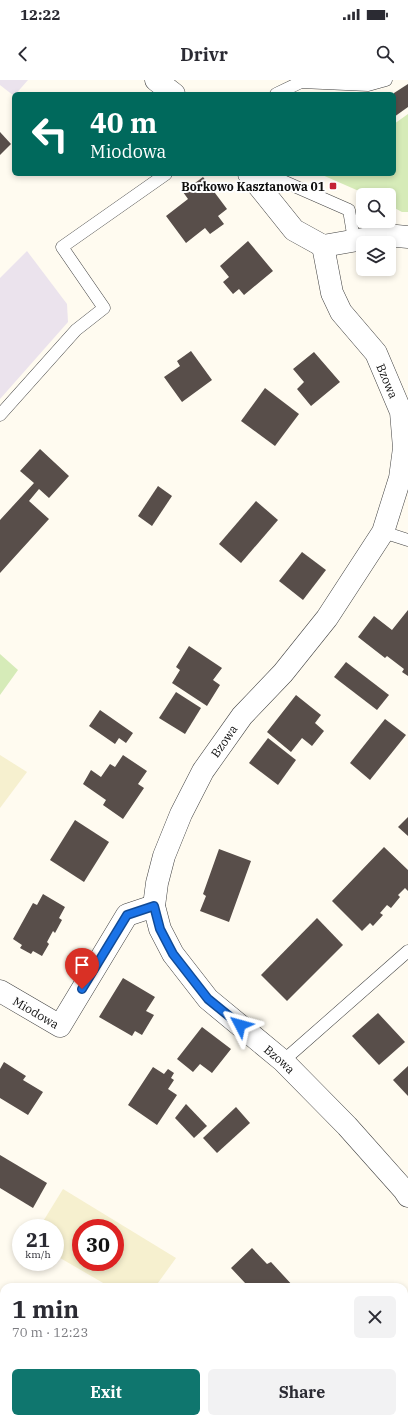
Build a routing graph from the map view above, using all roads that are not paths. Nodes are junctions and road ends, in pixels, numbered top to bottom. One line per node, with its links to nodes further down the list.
1 (156, 80): 3 (street)
2 (386, 80): 4 (lane)
3 (171, 92)
4 (280, 92)
5 (163, 176): 10 (lane)
6 (252, 177): 8 (lane); 9 (street)
7 (408, 236): 8 (street)
8 (354, 240): 9 (street)
9 (322, 246): 11 (street, Bzowa)
10 (0, 415)
11 (382, 532): 12 (lane); 13 (street, Bzowa)
12 (408, 540)
13 (154, 906): 15 (street, Miodowa); 16 (street, Bzowa)
14 (408, 951): 16 (lane)
15 (0, 990)
16 (283, 1061): 17 (street, Bzowa)
17 (407, 1192)

